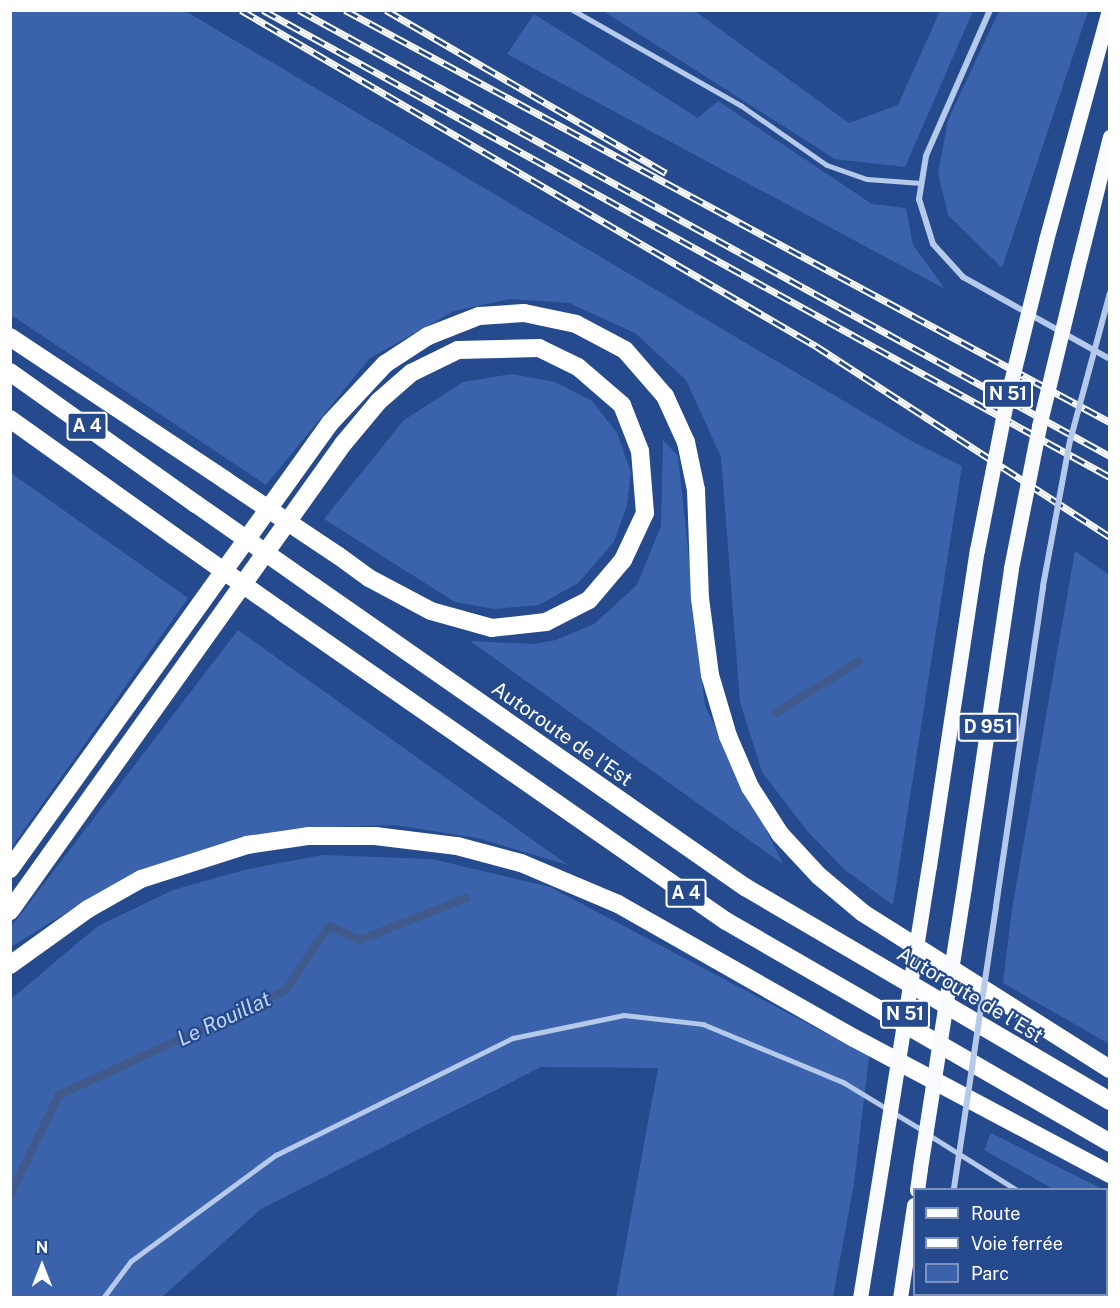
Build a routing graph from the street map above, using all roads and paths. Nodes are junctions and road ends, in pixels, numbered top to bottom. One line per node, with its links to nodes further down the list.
1 (573, 10): 5 (lane)
2 (990, 10): 5 (street)
3 (1109, 10): 23 (main road, N 51, bridge)
4 (1110, 136): 18 (main road, D 951, bridge)
5 (921, 183): 8 (street)
6 (1110, 293): 19 (street, bridge)
7 (10, 337): 12 (highway, bridge)
8 (1110, 359)
9 (10, 372): 15 (highway, Autoroute de l’Est / A 4, bridge)
10 (10, 419): 16 (highway, A 4, bridge)
11 (10, 869): 14 (highway)
12 (10, 911)
13 (10, 965): 17 (highway)
14 (1110, 1069)
15 (1110, 1101)
16 (1110, 1143)
17 (1110, 1173)
18 (917, 1188)
19 (954, 1188)
20 (1014, 1188): 22 (lane)
21 (913, 1217): 24 (main road)
22 (103, 1298)
23 (860, 1298)
24 (900, 1298)

